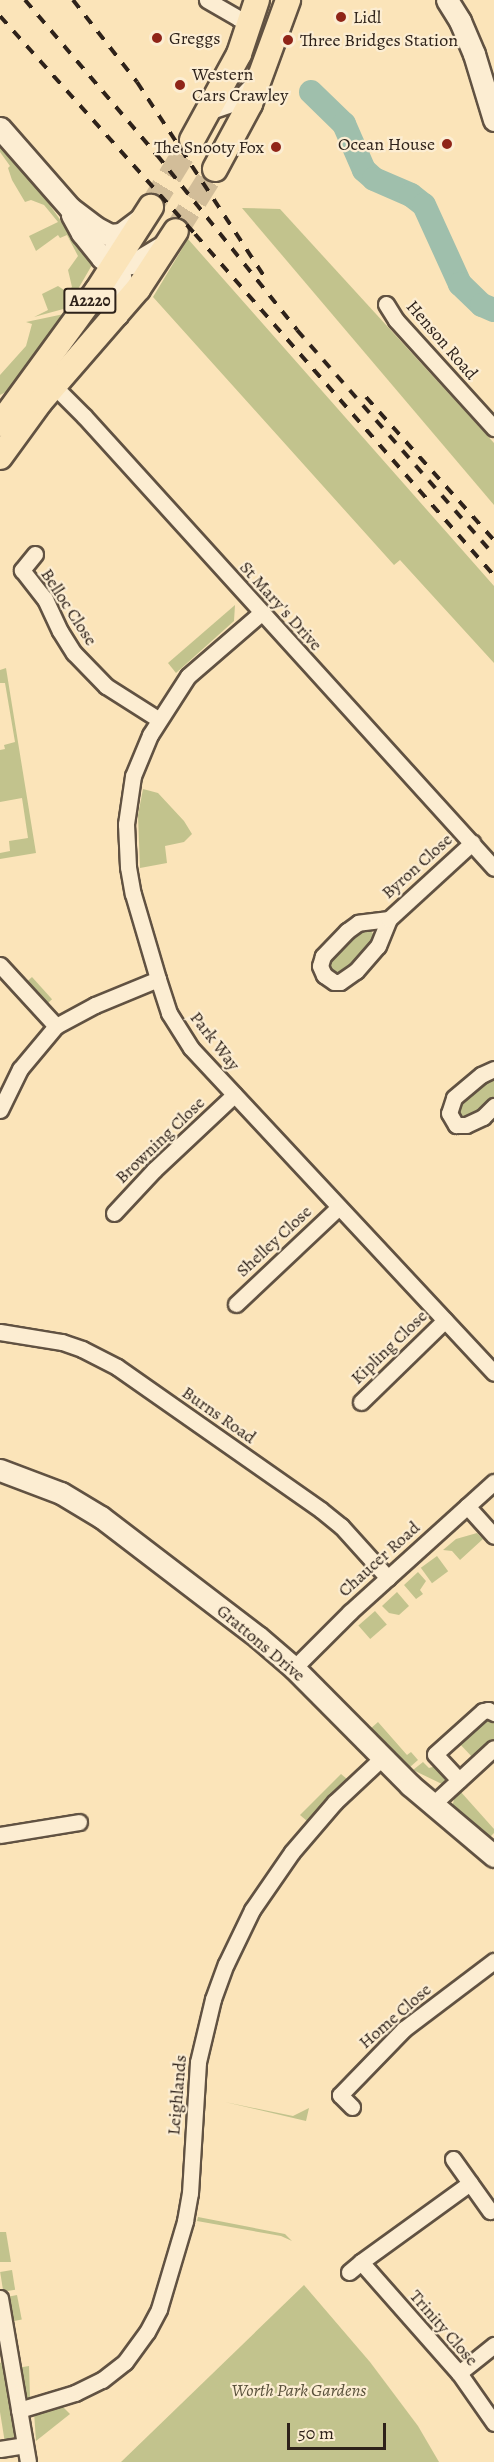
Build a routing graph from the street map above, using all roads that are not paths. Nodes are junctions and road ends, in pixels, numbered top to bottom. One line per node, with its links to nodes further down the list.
1 (207, 0): 5 (street)
2 (266, 0): 5 (street)
3 (288, 0): 6 (main road)
4 (447, 0): 8 (street)
5 (254, 10): 7 (main road)
6 (263, 72): 7 (street); 11 (main road)
7 (217, 105): 10 (main road); 11 (street)
8 (494, 120)
9 (0, 128): 13 (street)
10 (192, 140)
11 (227, 148): 12 (main road)
12 (215, 169)
13 (70, 208): 15 (street); 17 (street)
14 (149, 211): 15 (street); 17 (main road, A2220)
15 (110, 236): 17 (street)
16 (172, 237): 17 (street); 19 (main road, A2220)
17 (108, 266): 19 (street); 20 (main road, A2220)
18 (386, 304): 22 (street, Henson Road)
19 (117, 315): 20 (main road, A2220)
20 (46, 378): 21 (main road, A2220); 23 (main road, A2220); 25 (street, St Mary's Drive)
21 (0, 424)
22 (494, 428)
23 (0, 458)
24 (35, 554): 26 (street, Belloc Close)
25 (261, 613): 26 (street, Park Way); 27 (street, St Mary's Drive)
26 (158, 719): 31 (street, Park Way)
27 (472, 843): 28 (street, St Mary's Drive); 29 (street, Byron Close)
28 (494, 868)
29 (389, 919): 29 (street, Byron Close)
30 (0, 965): 32 (street)
31 (158, 980): 32 (street); 34 (street, Park Way)
32 (56, 1026): 36 (street)
33 (494, 1068): 35 (street)
34 (234, 1095): 37 (street, Park Way); 38 (street, Browning Close)
35 (494, 1106)
36 (0, 1110)
37 (339, 1207): 39 (street, Shelley Close); 40 (street, Park Way)
38 (114, 1213)
39 (236, 1304)
40 (445, 1320): 42 (street, Park Way); 43 (street, Kipling Close)
41 (0, 1332): 48 (street, Burns Road)
42 (494, 1373)
43 (361, 1402)
44 (0, 1470): 49 (street, Grattons Drive)
45 (494, 1482): 46 (street, Chaucer Road)
46 (467, 1506): 47 (street); 48 (street, Chaucer Road)
47 (494, 1536)
48 (388, 1578): 49 (street, Chaucer Road)
49 (294, 1668): 52 (street, Grattons Drive)
50 (494, 1713): 53 (street)
51 (494, 1748): 53 (street)
52 (382, 1758): 54 (street, Grattons Drive); 66 (street, Leighlands)
53 (459, 1780): 54 (street)
54 (432, 1805): 57 (street, Grattons Drive)
55 (79, 1822): 56 (street)
56 (0, 1835)
57 (494, 1856)
58 (494, 1961): 59 (street, Home Close)
59 (352, 2107)
60 (453, 2159): 61 (street)
61 (470, 2183): 62 (street); 65 (street, Trinity Close)
62 (490, 2211)
63 (0, 2298): 66 (street)
64 (494, 2345): 65 (street)
65 (459, 2373): 67 (street, Trinity Close)
66 (19, 2410): 68 (street)
67 (494, 2423)
68 (24, 2445): 69 (street); 70 (street)
69 (0, 2449)
70 (27, 2462)

